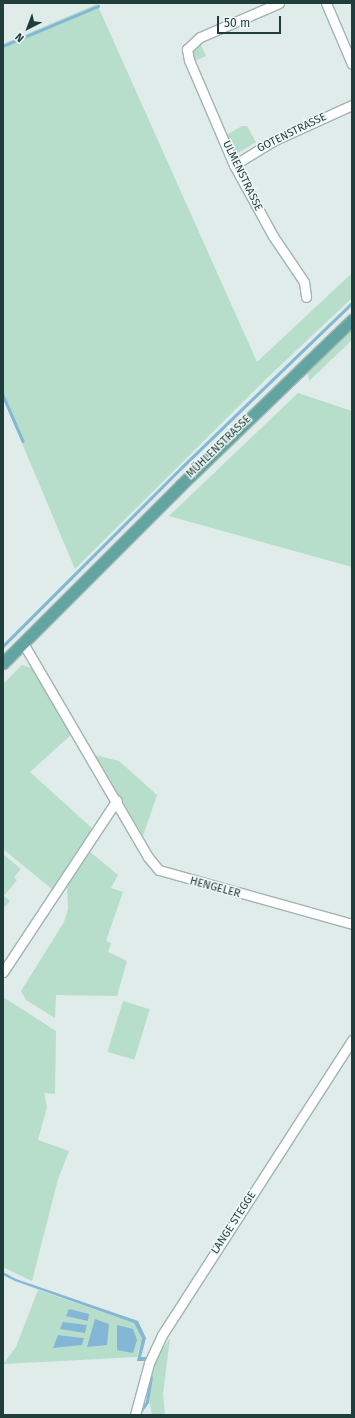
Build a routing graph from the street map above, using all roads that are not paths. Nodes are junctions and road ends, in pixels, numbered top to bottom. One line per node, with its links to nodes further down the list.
1 (279, 3): 5 (street, ULMENSTRASSE)
2 (326, 3): 3 (street)
3 (352, 64)
4 (352, 105): 5 (street, GOTENSTRASSE)
5 (234, 165): 6 (street, ULMENSTRASSE)
6 (306, 297)
7 (352, 320): 8 (main road, MÜHLENSTRASSE)
8 (23, 643): 9 (main road, MÜHLENSTRASSE); 10 (street, HENGELER)
9 (3, 663)
10 (117, 800): 11 (street, HENGELER); 12 (street)
11 (352, 924)
12 (3, 972)
13 (352, 1040): 14 (street, LANGE STEGGE)
14 (135, 1415)

